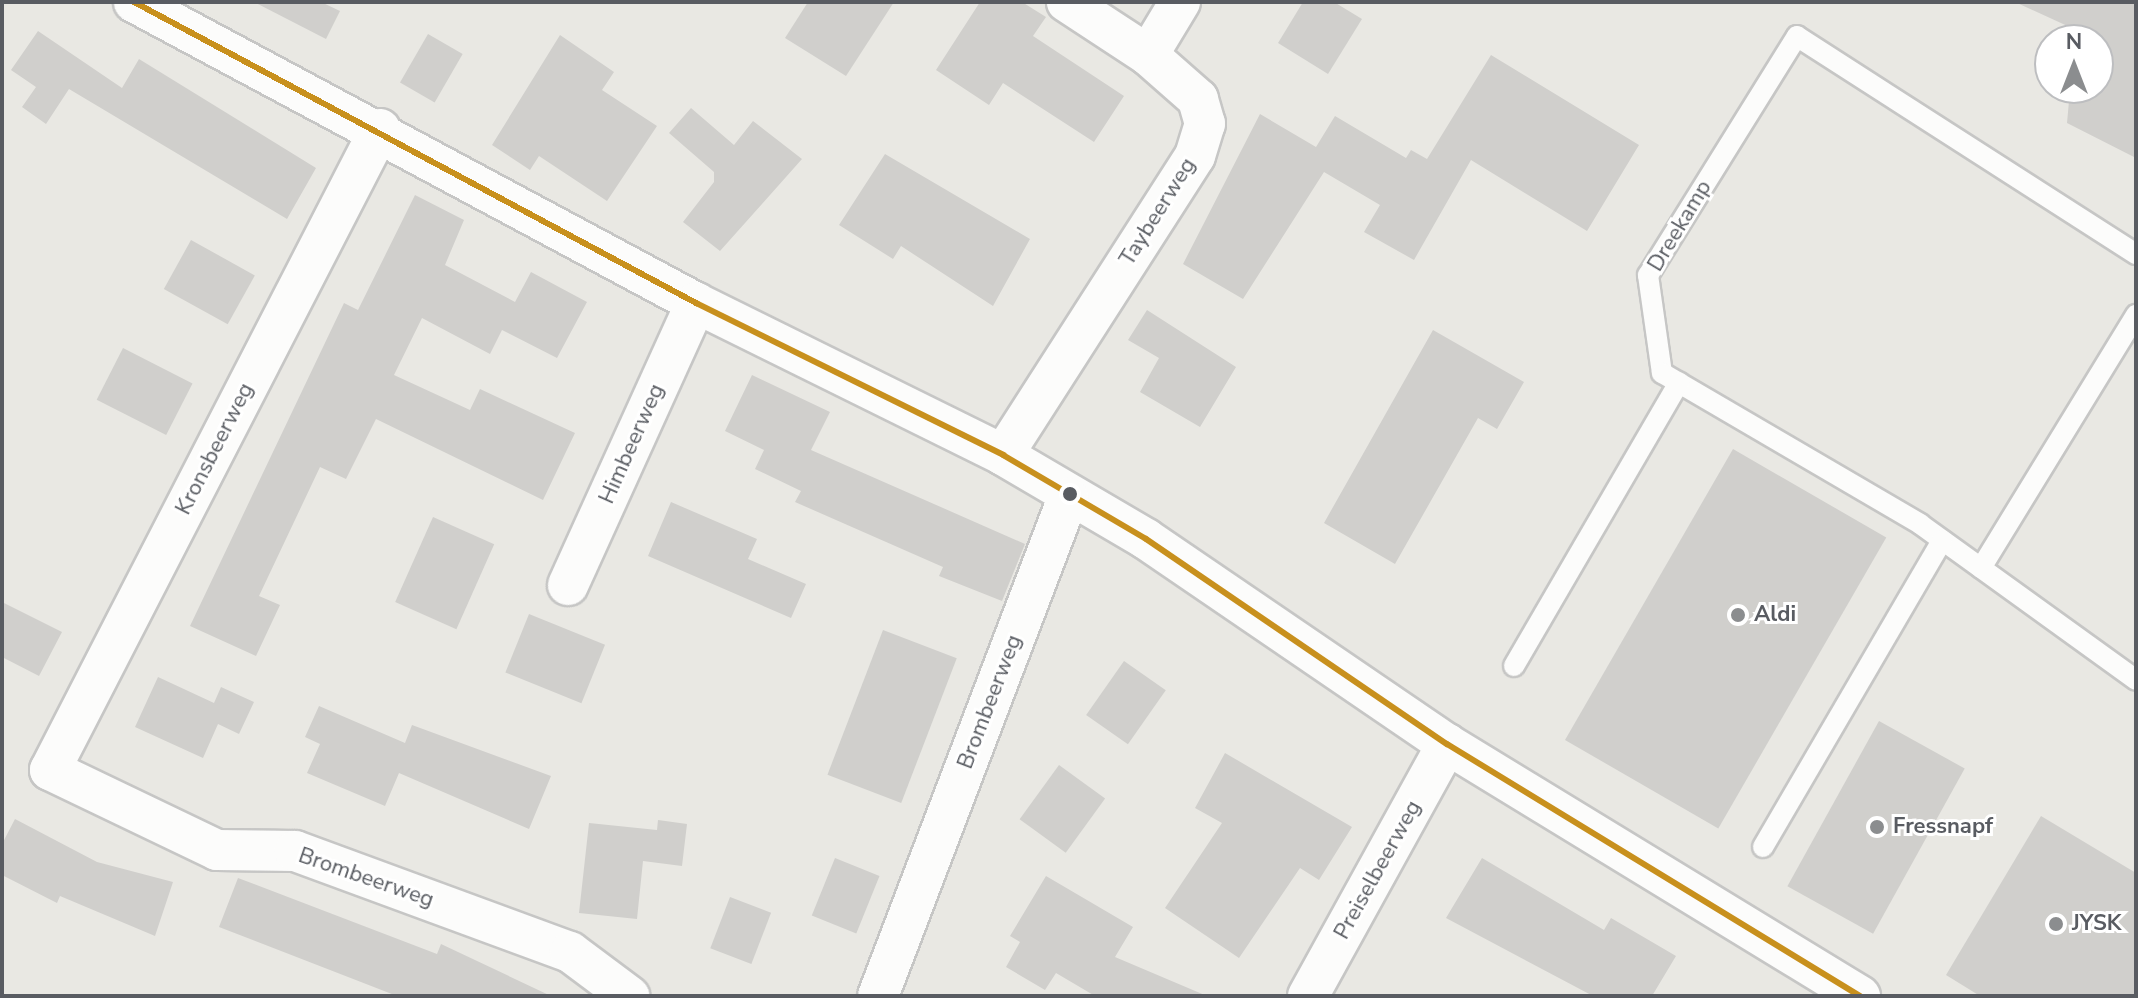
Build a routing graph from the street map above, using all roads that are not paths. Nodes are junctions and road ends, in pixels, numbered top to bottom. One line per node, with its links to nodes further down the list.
1 (134, 2): 5 (street)
2 (1067, 2): 4 (street, Taybeerweg)
3 (1180, 2): 4 (street)
4 (1148, 55): 10 (street, Taybeerweg)
5 (380, 129): 7 (street); 18 (street, Kronsbeerweg)
6 (2136, 254): 9 (lane, Dreekamp)
7 (696, 303): 10 (street); 14 (street, Himbeerweg)
8 (2136, 315): 13 (lane)
9 (1679, 383): 12 (lane, Dreekamp); 15 (lane)
10 (1003, 455): 11 (street)
11 (1068, 498): 17 (street); 21 (street, Brombeerweg)
12 (1942, 541): 13 (lane, Dreekamp); 19 (lane)
13 (1981, 568): 16 (lane, Dreekamp)
14 (568, 585)
15 (1514, 666)
16 (2136, 680)
17 (1447, 744): 22 (street, Preiselbeerweg); 23 (street)
18 (50, 770): 20 (street, Brombeerweg)
19 (1763, 847)
20 (629, 996)
21 (878, 996)
22 (1308, 996)
23 (1860, 996)

